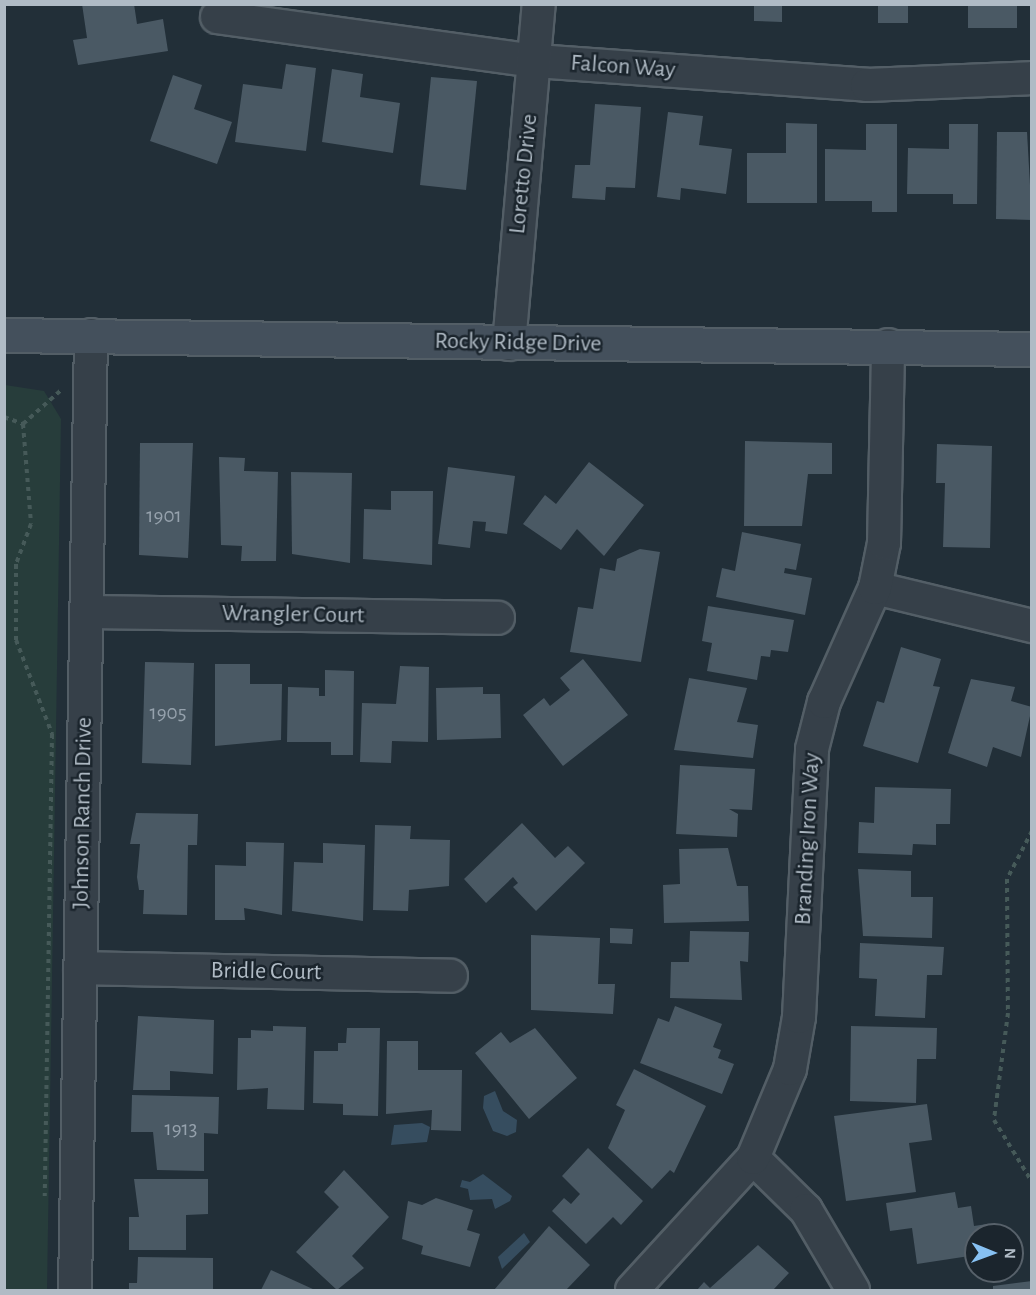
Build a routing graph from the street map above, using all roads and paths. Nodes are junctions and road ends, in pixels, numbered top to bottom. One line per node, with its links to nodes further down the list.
1 (539, 4): 3 (street, Loretto Drive)
2 (217, 17): 3 (street, Falcon Way)
3 (536, 61): 4 (street, Falcon Way); 7 (street, Loretto Drive)
4 (1032, 78)
5 (4, 335): 6 (main road, Rocky Ridge Drive)
6 (91, 335): 7 (main road, Rocky Ridge Drive); 12 (street, Johnson Ranch Drive)
7 (509, 344): 8 (main road, Rocky Ridge Drive)
8 (888, 345): 9 (main road, Rocky Ridge Drive); 11 (street, Branding Iron Way)
9 (1032, 349)
10 (4, 417): 20 (path)
11 (875, 588): 14 (street); 18 (street, Branding Iron Way)
12 (87, 612): 13 (street, Wrangler Court); 16 (street, Johnson Ranch Drive)
13 (498, 618)
14 (1032, 626)
15 (1032, 831): 19 (path)
16 (80, 968): 17 (street, Bridle Court); 21 (street, Johnson Ranch Drive)
17 (451, 976)
18 (753, 1158): 22 (street, Branding Iron Way); 23 (street)
19 (1032, 1182)
20 (44, 1208)
21 (75, 1290)
22 (632, 1290)
23 (853, 1290)

